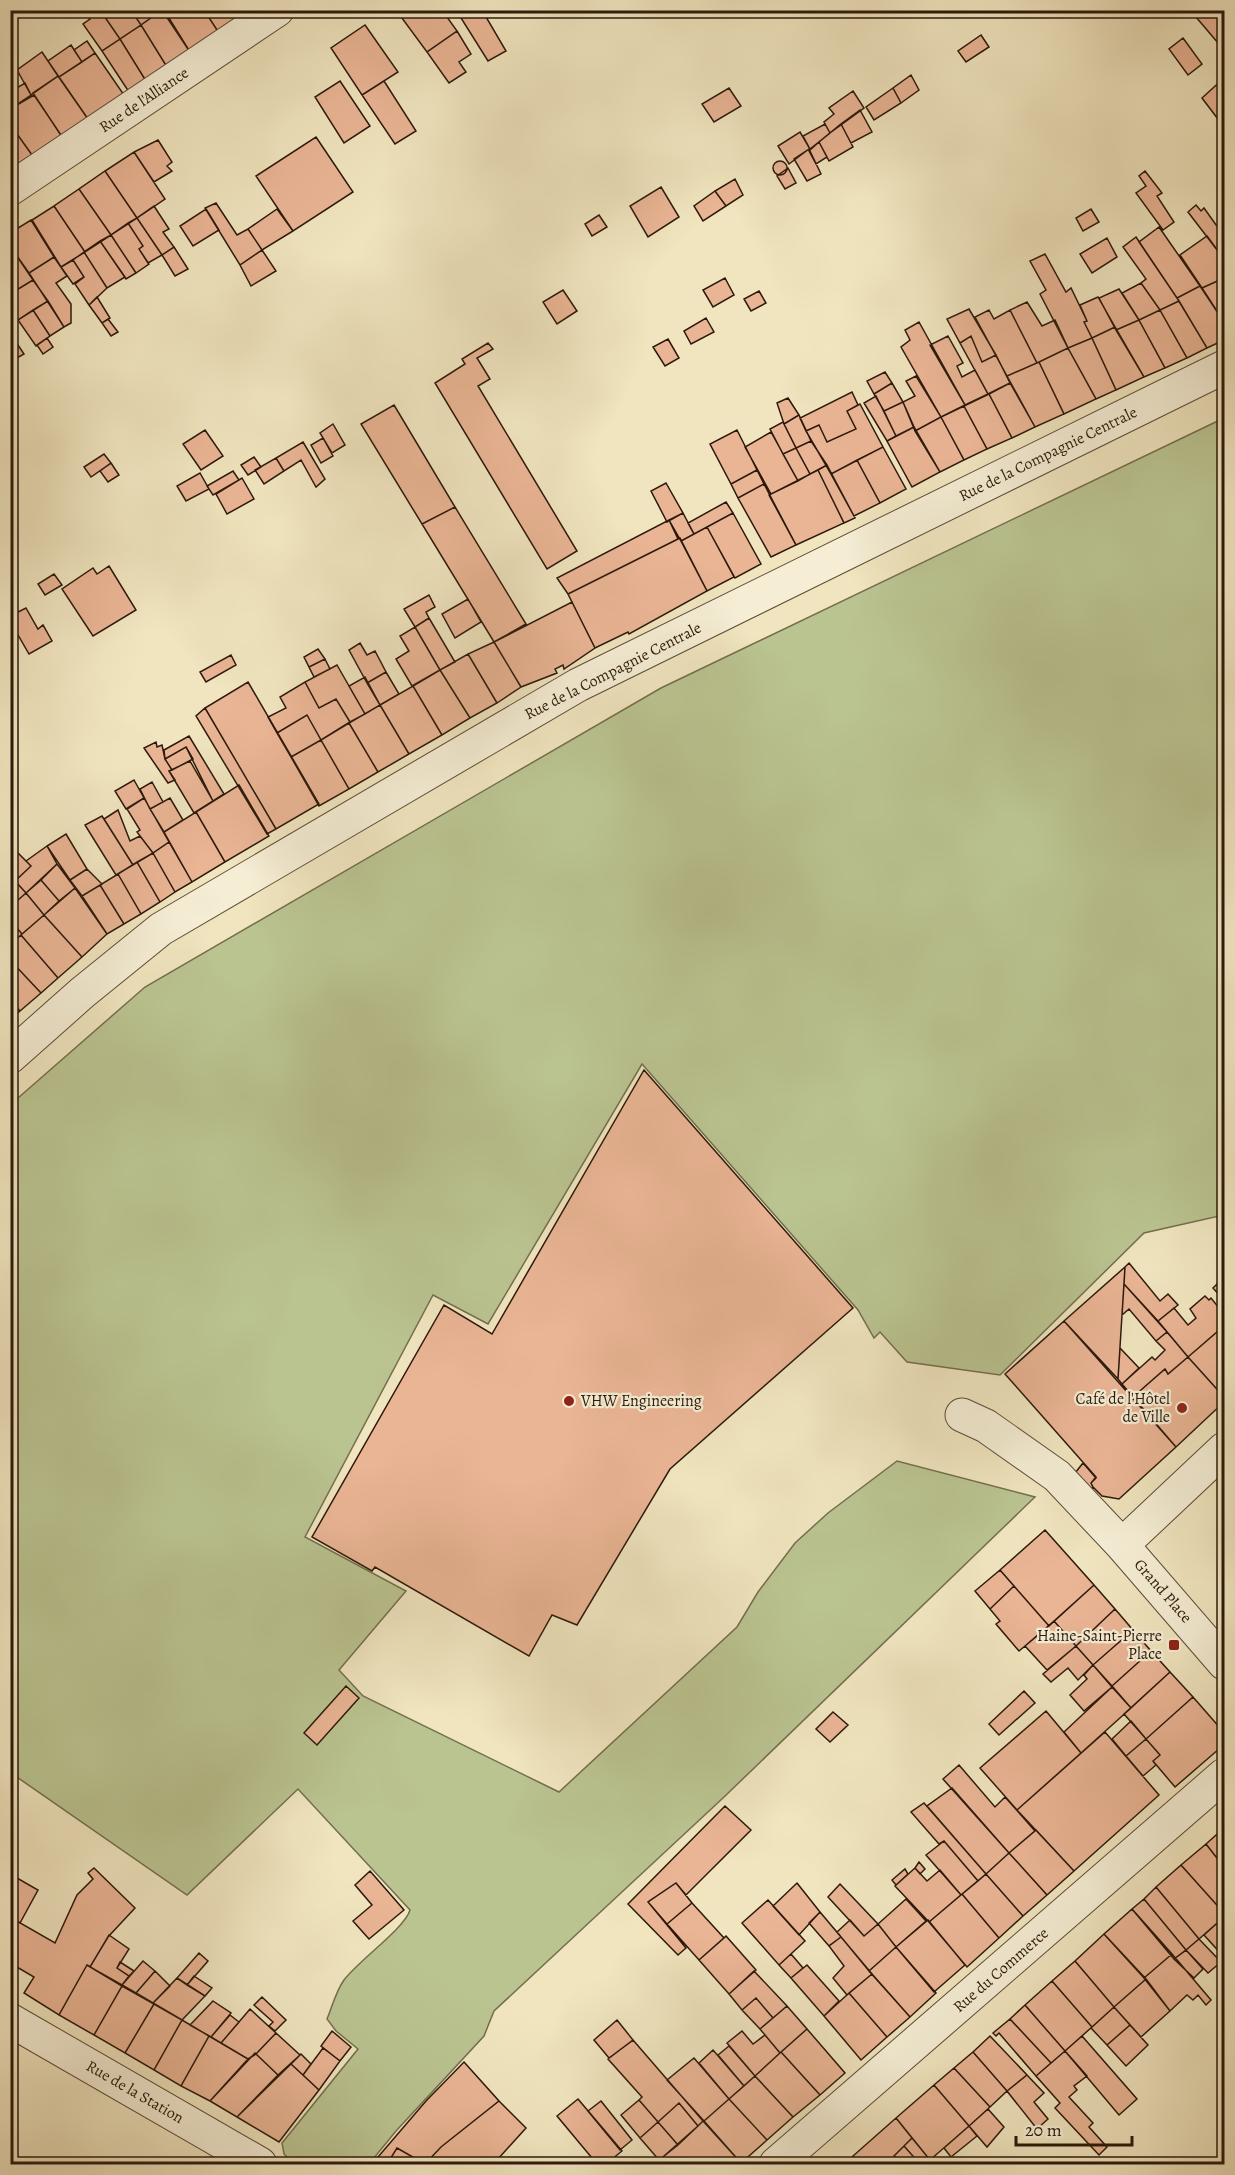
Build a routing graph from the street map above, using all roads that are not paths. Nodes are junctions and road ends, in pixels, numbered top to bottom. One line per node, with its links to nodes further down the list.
1 (277, 10): 2 (street, Rue de l'Alliance)
2 (10, 189)
3 (1224, 367): 4 (street, Rue de la Compagnie Centrale)
4 (10, 1057)
5 (962, 1415): 7 (street)
6 (1224, 1449): 7 (street, Grand Place)
7 (1122, 1545): 8 (street, Grand Place)
8 (1224, 1663)
9 (1224, 1775): 12 (street, Rue du Commerce)
10 (10, 2020): 11 (street, Rue de la Station)
11 (260, 2164)
12 (776, 2164)

